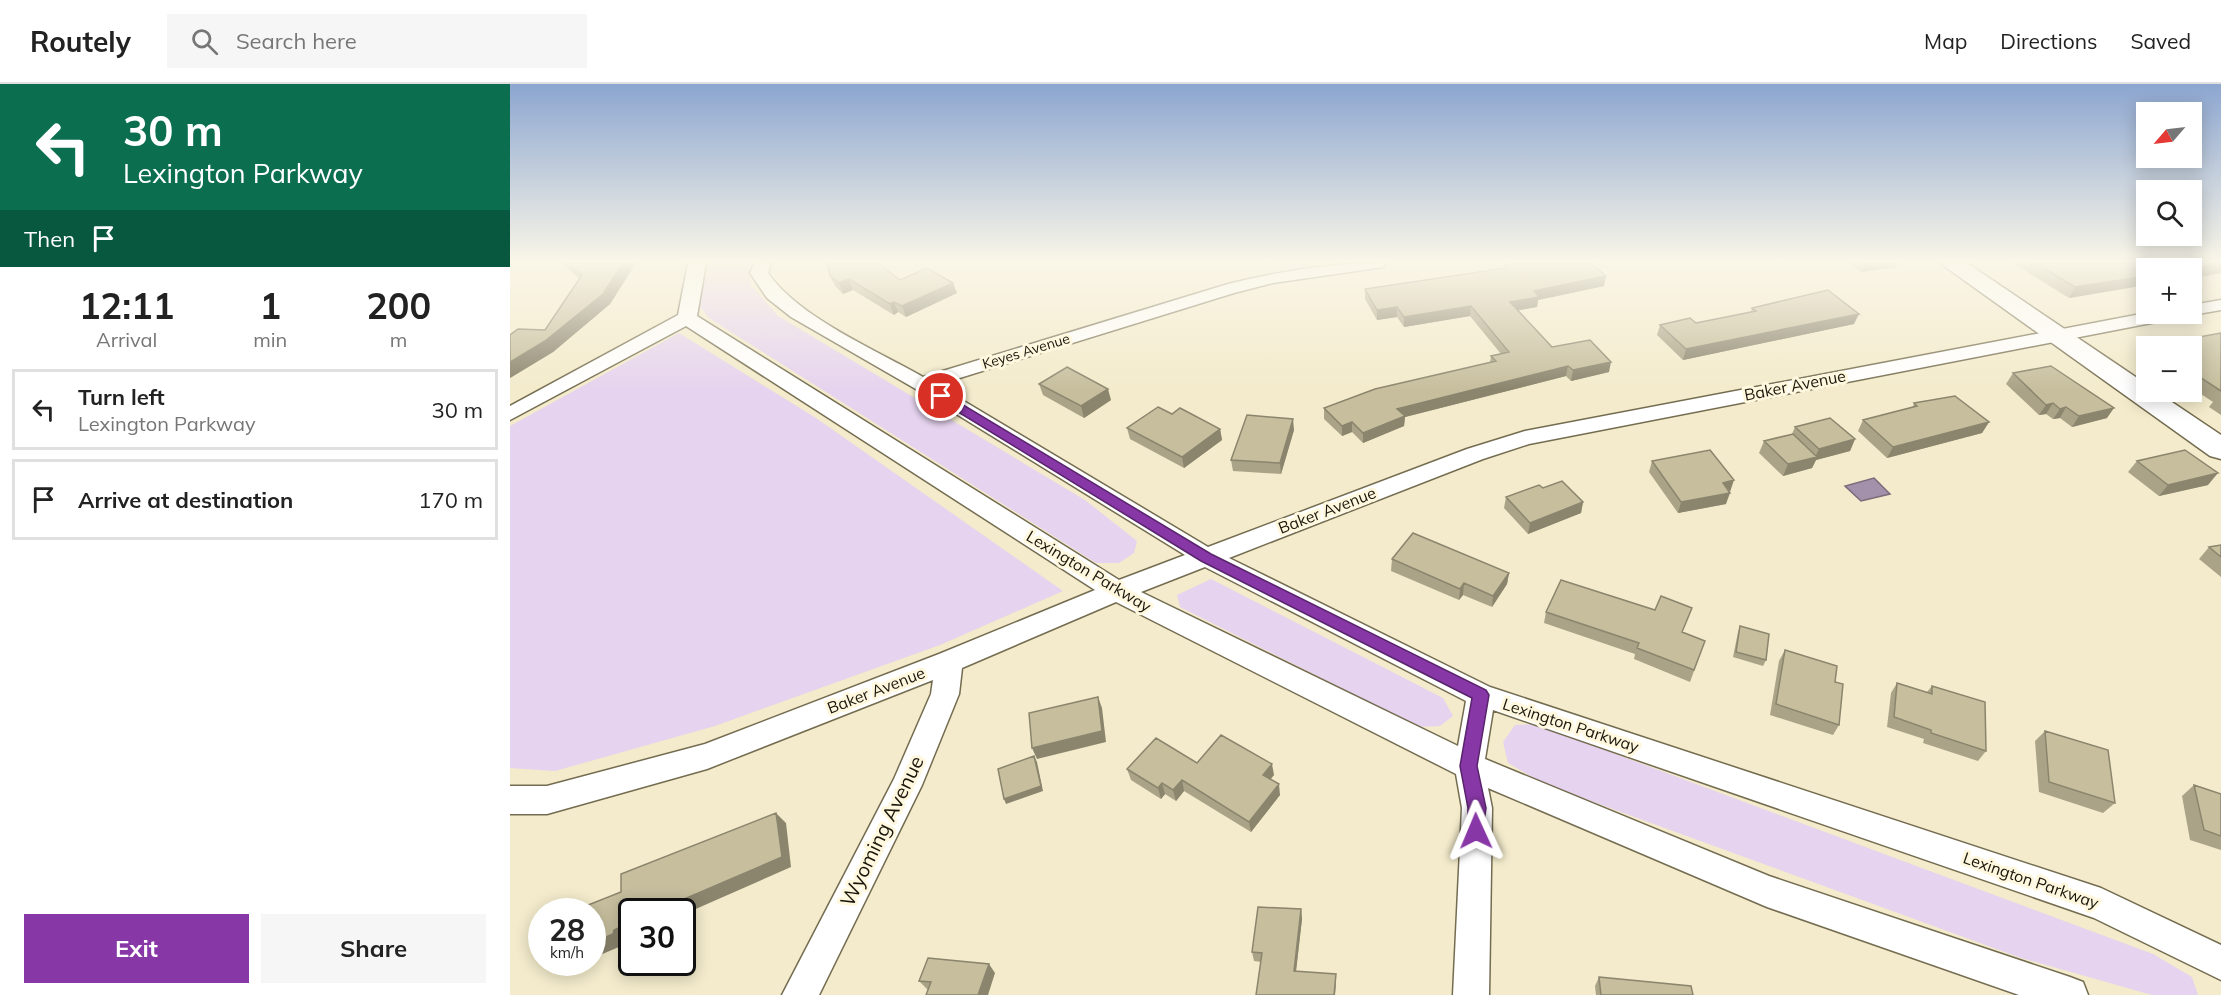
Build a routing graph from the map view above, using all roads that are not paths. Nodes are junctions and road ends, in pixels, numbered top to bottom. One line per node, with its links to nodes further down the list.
1 (689, 306): 7 (street)
2 (788, 306): 10 (street, Lexington Parkway)
3 (1175, 306): 10 (street, Keyes Avenue)
4 (2015, 306): 9 (main road)
5 (2218, 306): 6 (street)
6 (2202, 308)
7 (687, 318): 11 (street); 14 (street, Lexington Parkway)
8 (2136, 320): 9 (street, Baker Avenue)
9 (2055, 334): 12 (main road); 13 (street, Baker Avenue)
10 (921, 384): 13 (street, Lexington Parkway)
11 (510, 414)
12 (2221, 449)
13 (1206, 557): 14 (street, Baker Avenue); 16 (street, Lexington Parkway)
14 (1117, 591): 15 (street, Baker Avenue); 17 (street, Lexington Parkway)
15 (949, 662): 18 (street, Baker Avenue); 20 (street, Wyoming Avenue)
16 (1481, 695): 17 (street); 19 (street, Lexington Parkway)
17 (1469, 766): 21 (street); 22 (street, Lexington Parkway)
18 (510, 800)
19 (2221, 963)
20 (800, 995)
21 (1471, 995)
22 (2070, 995)

